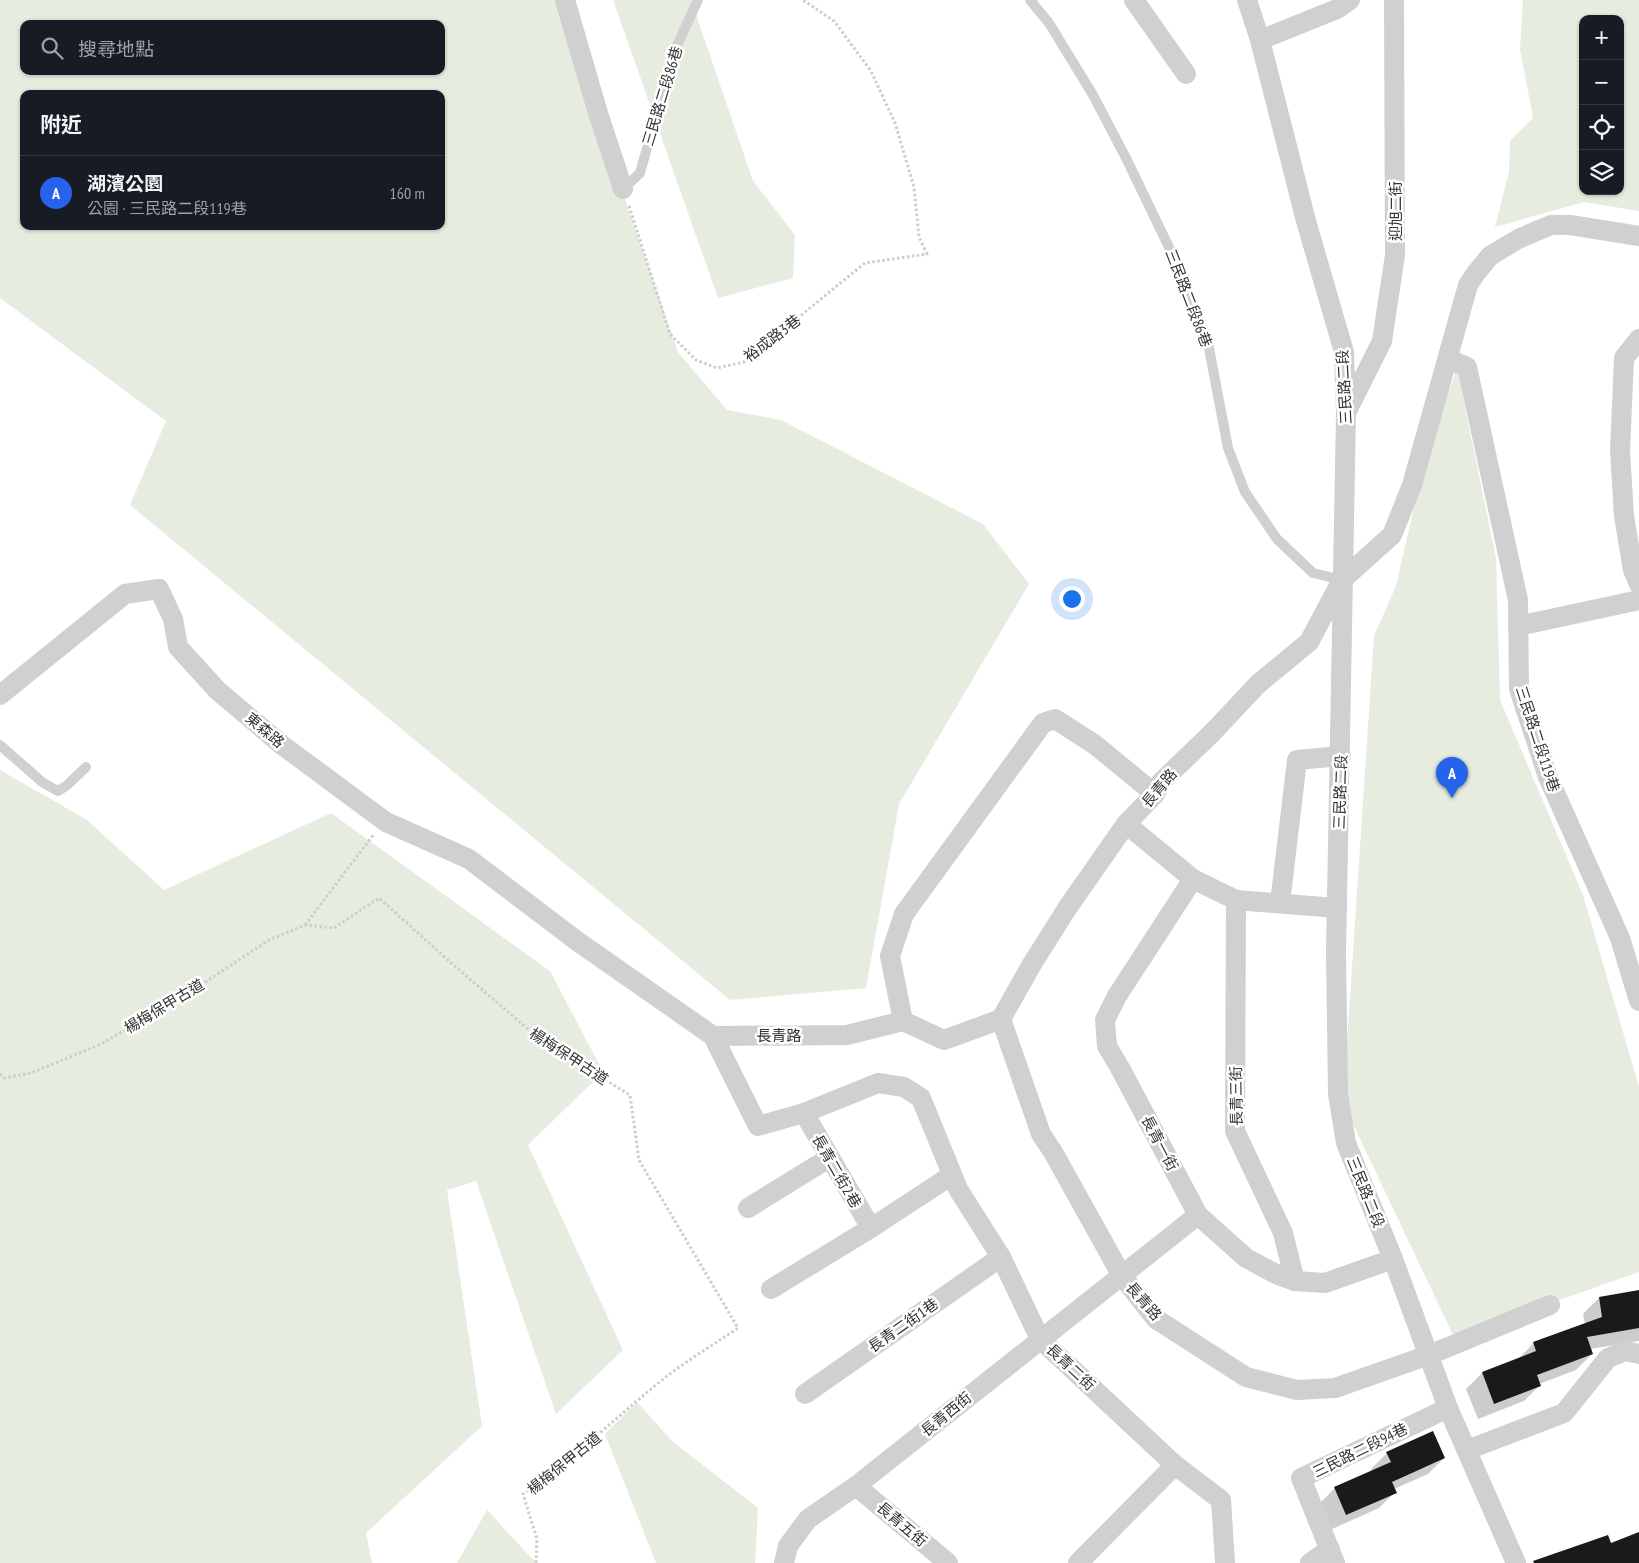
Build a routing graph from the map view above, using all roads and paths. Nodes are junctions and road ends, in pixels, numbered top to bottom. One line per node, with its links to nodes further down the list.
1 (565, 0): 11 (street)
2 (698, 0): 11 (lane, 三民路二段86巷)
3 (803, 0): 11 (path, 裕成路3巷)
4 (1030, 0): 16 (lane, 三民路二段86巷)
5 (1134, 0): 10 (street)
6 (1246, 0): 9 (street, 三民路二段)
7 (1350, 0): 9 (street)
8 (1394, 0): 15 (street, 迎旭二街)
9 (1260, 40): 15 (street, 三民路二段)
10 (1186, 74)
11 (623, 189)
12 (1639, 236): 14 (street)
13 (1639, 339): 17 (street)
14 (1448, 359): 16 (street); 19 (street, 三民路二段119巷)
15 (1346, 413): 16 (street, 三民路二段)
16 (1342, 580): 22 (street, 三民路二段); 24 (street, 長青路)
17 (1639, 584)
18 (1639, 600): 19 (street)
19 (1518, 626): 32 (street, 三民路二段119巷)
20 (0, 696): 25 (street, 東森路)
21 (0, 745): 23 (lane)
22 (1341, 756): 29 (street); 30 (street, 三民路二段)
23 (86, 766)
24 (1155, 794): 26 (street, 長青路); 34 (street)
25 (386, 822): 31 (path); 35 (street, 東森路)
26 (1126, 824): 27 (street); 33 (street, 長青路)
27 (1193, 879): 28 (street); 41 (street, 長青一街)
28 (1236, 900): 29 (street); 46 (street, 長青三街)
29 (1280, 903): 30 (street)
30 (1336, 908): 44 (street, 三民路二段)
31 (304, 925): 36 (path, 楊梅保甲古道); 58 (path, 楊梅保甲古道)
32 (1639, 1002)
33 (1001, 1019): 34 (street); 45 (street, 長青路)
34 (903, 1021): 35 (street, 長青路)
35 (713, 1036): 37 (street)
36 (0, 1074)
37 (804, 1113): 38 (street, 長青二街2巷); 39 (street, 長青二街)
38 (830, 1158): 40 (street); 42 (street, 長青二街2巷)
39 (952, 1174): 42 (street); 43 (street, 長青二街)
40 (748, 1208)
41 (1198, 1215): 45 (street, 長青西街); 46 (street, 長青一街)
42 (871, 1228): 47 (street)
43 (1001, 1257): 49 (street, 長青二街); 52 (street, 長青二街1巷)
44 (1393, 1259): 46 (street, 長青一街); 51 (street, 三民路二段)
45 (1122, 1276): 49 (street, 長青西街); 51 (street, 長青路)
46 (1295, 1281)
47 (771, 1289)
48 (1550, 1305): 51 (street, 長青路)
49 (1040, 1339): 55 (street, 長青二街); 56 (street, 長青西街)
50 (1639, 1354): 54 (street)
51 (1429, 1355): 53 (street, 三民路二段)
52 (805, 1394)
53 (1448, 1408): 54 (street, 三民路二段); 57 (street, 三民路二段94巷)
54 (1467, 1450): 64 (street, 三民路二段)
55 (1175, 1465): 61 (street); 62 (street, 長青二街)
56 (856, 1486): 59 (street, 長青西街); 60 (street, 長青五街)
57 (1333, 1556): 63 (street)
58 (536, 1563)
59 (784, 1563)
60 (948, 1563)
61 (1078, 1563)
62 (1225, 1563)
63 (1310, 1563)
64 (1516, 1563)

